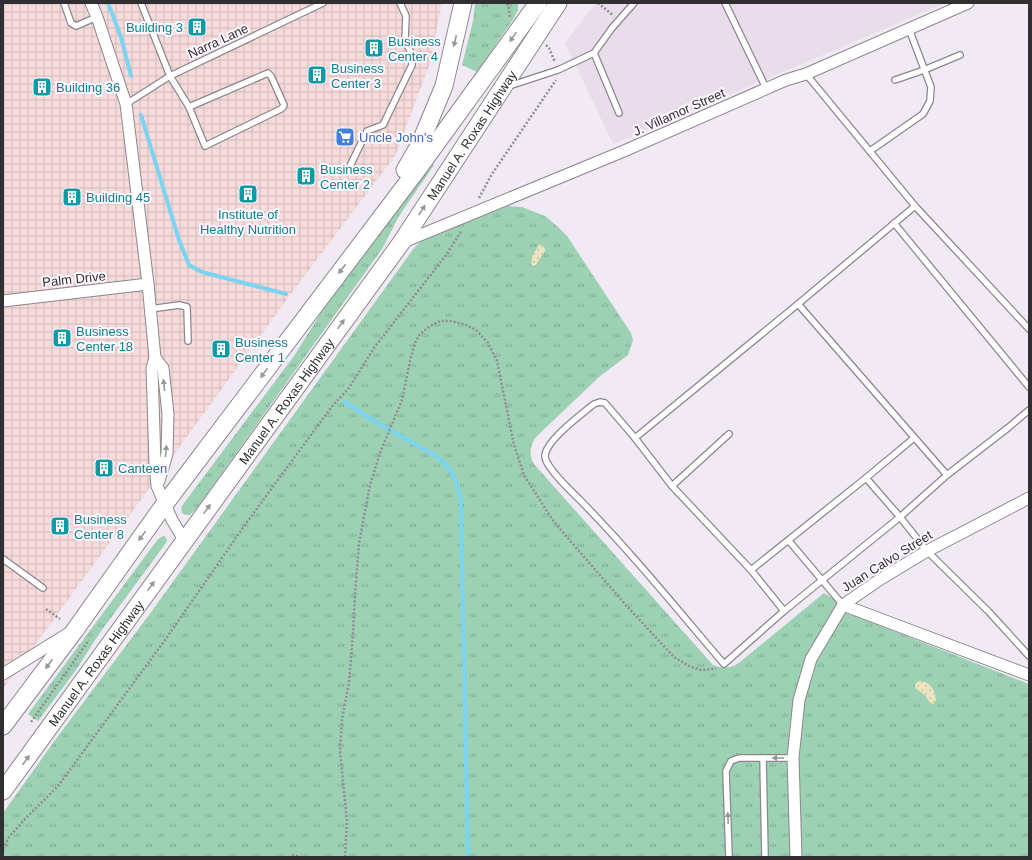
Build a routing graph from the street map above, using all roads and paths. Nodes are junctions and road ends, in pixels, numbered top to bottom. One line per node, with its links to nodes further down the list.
1 (64, 3): 13 (lane)
2 (91, 3): 13 (street)
3 (141, 3): 20 (lane)
4 (323, 3): 20 (lane, Narra Lane)
5 (400, 3): 29 (lane)
6 (463, 3): 33 (main road, one-way to 33)
7 (538, 3): 33 (main road, Manuel A. Roxas Highway, one-way to 33)
8 (558, 3): 22 (main road, Manuel A. Roxas Highway)
9 (598, 3): 14 (path)
10 (634, 3): 16 (lane)
11 (725, 3): 23 (lane)
12 (968, 3): 15 (street, J. Villamor Street)
13 (97, 17): 25 (street)
14 (617, 17)
15 (909, 29): 18 (lane); 19 (street, J. Villamor Street)
16 (594, 53): 22 (lane); 27 (lane)
17 (960, 55): 18 (lane)
18 (924, 70): 21 (lane); 28 (lane)
19 (806, 74): 23 (street, J. Villamor Street); 28 (lane)
20 (170, 76): 25 (lane, Narra Lane); 26 (lane)
21 (895, 80)
22 (502, 88): 34 (main road, Manuel A. Roxas Highway, one-way to 22)
23 (766, 88): 31 (street, J. Villamor Street)
24 (549, 90): 31 (path)
25 (126, 104): 35 (street)
26 (189, 107): 26 (lane)
27 (619, 113)
28 (870, 151): 30 (lane)
29 (350, 166)
30 (915, 206): 32 (lane); 39 (lane)
31 (472, 215): 34 (street, J. Villamor Street); 74 (path)
32 (894, 223): 37 (lane); 41 (lane)
33 (366, 238): 50 (main road, Manuel A. Roxas Highway, one-way to 50)
34 (401, 243): 52 (main road, Manuel A. Roxas Highway, one-way to 34)
35 (148, 284): 36 (street, Palm Drive); 38 (street)
36 (3, 301)
37 (798, 304): 44 (lane); 45 (lane)
38 (150, 309): 40 (lane); 50 (street)
39 (1029, 329)
40 (188, 341)
41 (1029, 387)
42 (1029, 410): 46 (lane)
43 (729, 434): 48 (lane)
44 (635, 438): 48 (lane); 66 (lane)
45 (914, 438): 46 (lane); 47 (lane)
46 (947, 475): 51 (lane)
47 (866, 478): 51 (lane); 53 (lane)
48 (672, 486): 56 (lane)
49 (1029, 498): 54 (street, Juan Calvo Street)
50 (164, 504): 52 (street); 63 (main road, Manuel A. Roxas Highway, one-way to 63)
51 (900, 517): 54 (lane); 57 (lane)
52 (184, 540): 73 (main road, Manuel A. Roxas Highway, one-way to 52)
53 (789, 541): 56 (lane); 57 (lane)
54 (927, 551): 59 (street, Juan Calvo Street); 65 (lane)
55 (3, 559): 58 (lane)
56 (751, 570): 61 (lane)
57 (822, 580): 59 (lane); 61 (lane)
58 (43, 588)
59 (843, 605): 68 (street); 72 (street, Juan Calvo Street)
60 (46, 609): 62 (path)
61 (784, 611): 66 (lane)
62 (60, 619)
63 (75, 630): 67 (street); 70 (main road, Manuel A. Roxas Highway, one-way to 70)
64 (89, 640): 69 (path)
65 (1029, 656)
66 (724, 664): 77 (path)
67 (3, 674)
68 (1029, 675)
69 (31, 722)
70 (3, 726)
71 (763, 758): 72 (lane, one-way to 71); 78 (lane, one-way to 71); 79 (lane)
72 (793, 758): 80 (street, Juan Calvo Street)
73 (3, 791)
74 (3, 849)
75 (292, 855): 76 (path)
76 (300, 857)
77 (345, 857)
78 (729, 857)
79 (765, 857)
80 (796, 857)

